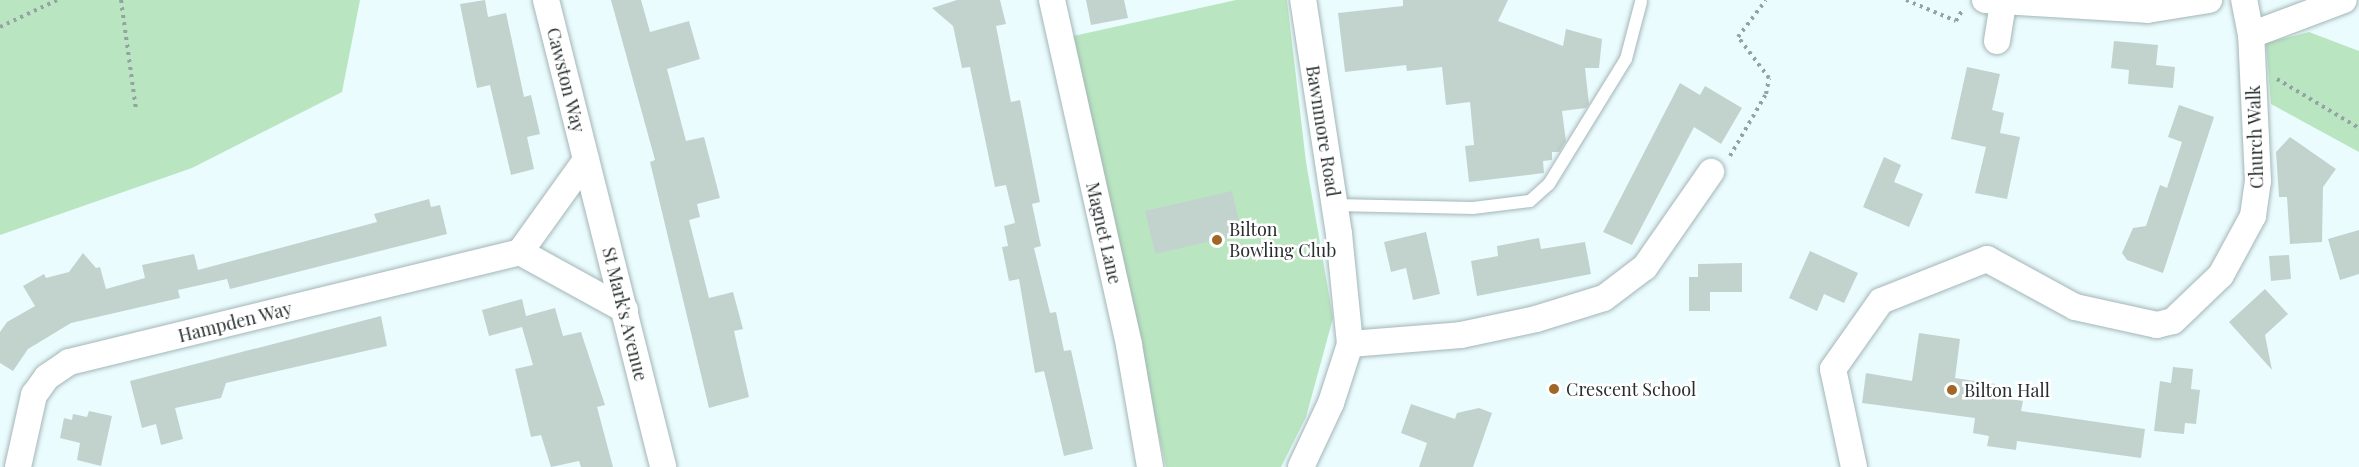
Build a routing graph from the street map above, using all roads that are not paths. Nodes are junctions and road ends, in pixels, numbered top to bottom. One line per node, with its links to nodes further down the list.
1 (546, 0): 11 (street, Cawston Way)
2 (1052, 0): 19 (street, Magnet Lane)
3 (1303, 0): 13 (street, Bawnmore Road)
4 (2210, 0): 8 (street)
5 (2244, 0): 9 (street, Church Walk)
6 (2344, 0): 9 (street)
7 (1641, 2): 13 (lane)
8 (1994, 2): 10 (street)
9 (2250, 35): 21 (street, Church Walk)
10 (1997, 41)
11 (586, 160): 14 (street); 15 (street, St Mark's Avenue)
12 (1711, 172): 16 (street)
13 (1334, 205): 16 (street, Bawnmore Road)
14 (520, 252): 15 (street); 17 (street, Hampden Way)
15 (625, 310): 18 (street, St Mark's Avenue)
16 (1350, 344): 20 (street, Bawnmore Road)
17 (18, 467)
18 (663, 467)
19 (1150, 467)
20 (1301, 467)
21 (1854, 467)

